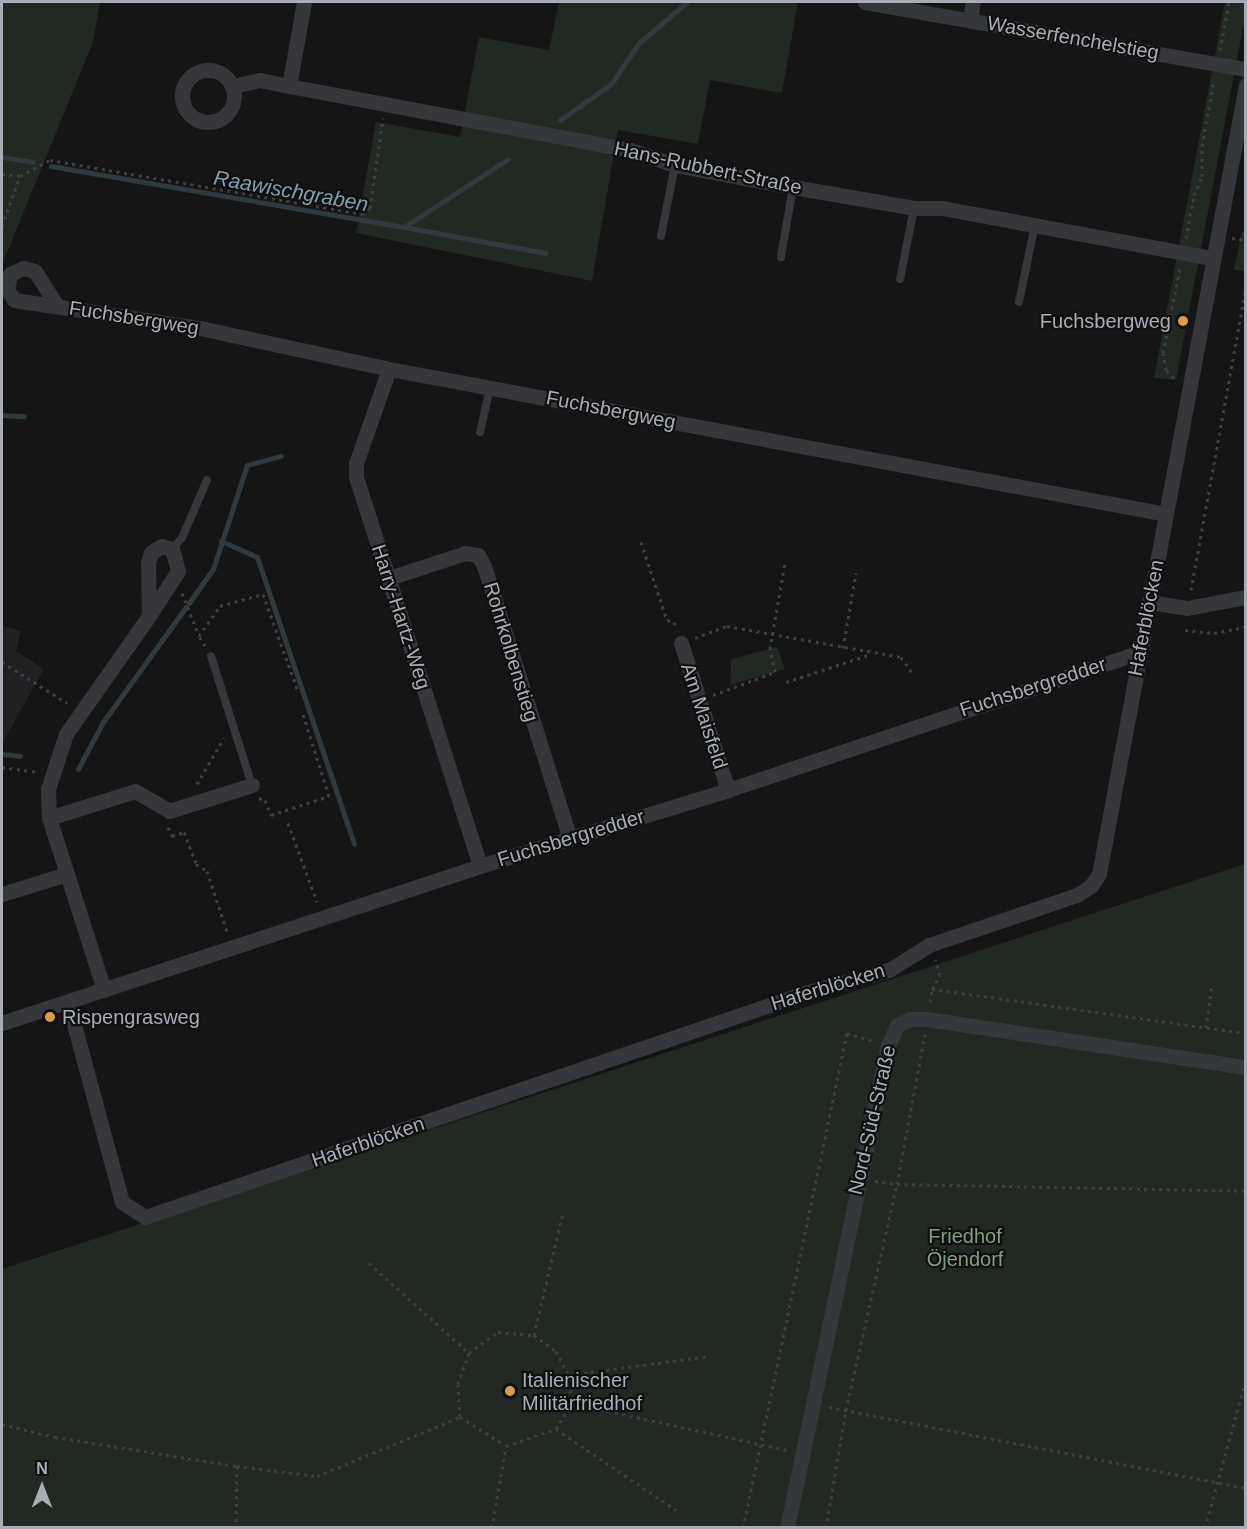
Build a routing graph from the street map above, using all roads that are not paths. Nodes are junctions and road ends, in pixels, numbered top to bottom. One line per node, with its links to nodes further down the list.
1 (304, 2): 8 (street)
2 (865, 2): 4 (street, Wasserfenchelstieg)
3 (973, 2): 4 (street)
4 (970, 20): 5 (street, Wasserfenchelstieg)
5 (1245, 69)
6 (1245, 85): 15 (street, Haferblöcken)
7 (232, 86): 8 (street, Hans-Rubbert-Straße)
8 (289, 86): 9 (street, Hans-Rubbert-Straße)
9 (675, 165): 10 (street, Hans-Rubbert-Straße); 13 (lane)
10 (794, 187): 11 (street, Hans-Rubbert-Straße); 14 (lane)
11 (914, 208): 12 (street, Hans-Rubbert-Straße); 16 (lane)
12 (1035, 225): 15 (street, Hans-Rubbert-Straße); 17 (lane)
13 (661, 236)
14 (781, 257)
15 (1213, 258): 23 (street, Haferblöcken)
16 (900, 279)
17 (1019, 302)
18 (57, 306): 19 (street, Fuchsbergweg)
19 (389, 369): 20 (street, Fuchsbergweg); 25 (street, Harry-Hartz-Weg)
20 (490, 388): 21 (lane); 23 (street, Fuchsbergweg)
21 (480, 432)
22 (207, 480): 24 (lane)
23 (1166, 514): 27 (street, Haferblöcken)
24 (171, 549): 28 (street); 28 (street)
25 (389, 578): 35 (street, Rohrkolbenstieg); 36 (street, Harry-Hartz-Weg)
26 (1245, 597): 27 (street)
27 (1149, 602): 30 (street, Haferblöcken)
28 (149, 616): 34 (street)
29 (681, 643): 33 (street, Am Maisfeld)
30 (1140, 652): 33 (street, Fuchsbergredder); 40 (street, Haferblöcken)
31 (211, 656): 32 (lane)
32 (252, 785): 34 (street)
33 (728, 790): 35 (street, Fuchsbergredder)
34 (49, 818): 37 (street)
35 (570, 839): 36 (street, Fuchsbergredder)
36 (480, 866): 39 (street, Fuchsbergredder)
37 (67, 874): 38 (street); 39 (street)
38 (2, 894)
39 (104, 990): 40 (street, Fuchsbergredder)
40 (68, 1002): 41 (street, Fuchsbergredder)
41 (2, 1023)
42 (1245, 1067): 43 (street, Nord-Süd-Straße)
43 (787, 1527)

